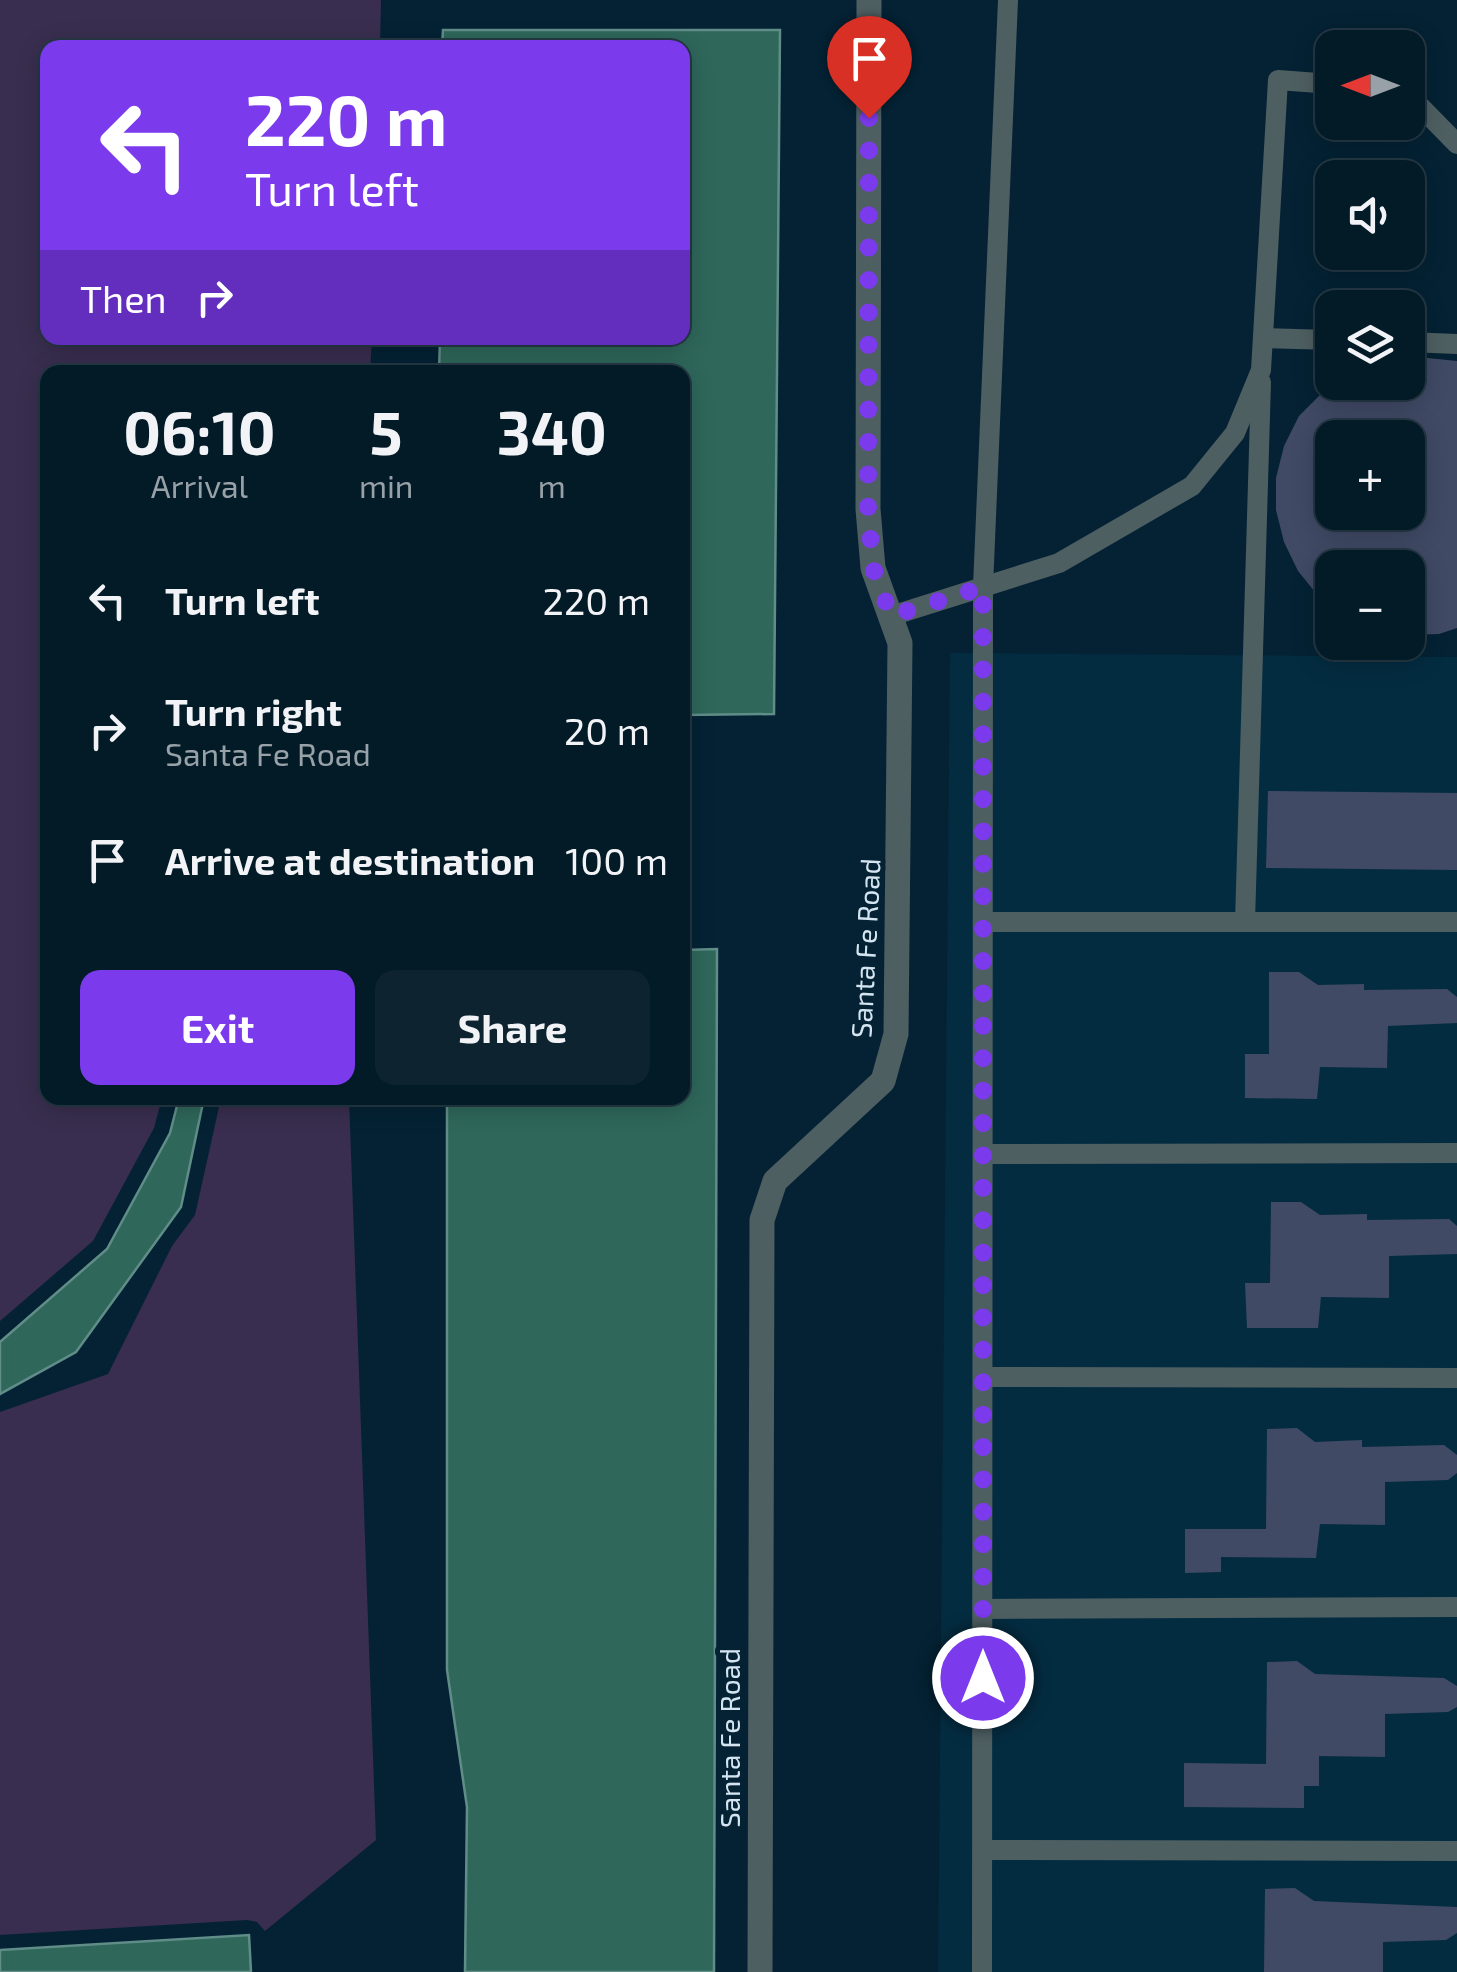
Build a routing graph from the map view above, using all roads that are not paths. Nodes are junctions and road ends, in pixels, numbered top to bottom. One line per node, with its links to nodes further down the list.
1 (869, 0): 12 (street, Santa Fe Road)
2 (1008, 0): 11 (lane)
3 (1315, 83): 6 (lane)
4 (1425, 111): 5 (lane)
5 (1457, 144)
6 (1264, 338): 7 (lane); 10 (lane)
7 (1315, 340)
8 (1425, 343): 9 (lane)
9 (1457, 344)
10 (1262, 370): 11 (lane); 14 (lane)
11 (983, 587): 12 (lane); 13 (lane)
12 (891, 616): 24 (street, Santa Fe Road)
13 (983, 922): 14 (lane); 17 (lane)
14 (1245, 922): 15 (lane)
15 (1457, 922)
16 (1457, 1153): 17 (lane)
17 (983, 1154): 18 (lane)
18 (983, 1377): 19 (lane); 21 (lane)
19 (1457, 1378)
20 (1457, 1608): 21 (lane)
21 (983, 1609): 22 (lane)
22 (983, 1850): 23 (lane); 25 (lane)
23 (1457, 1851)
24 (760, 1972)
25 (982, 1972)

